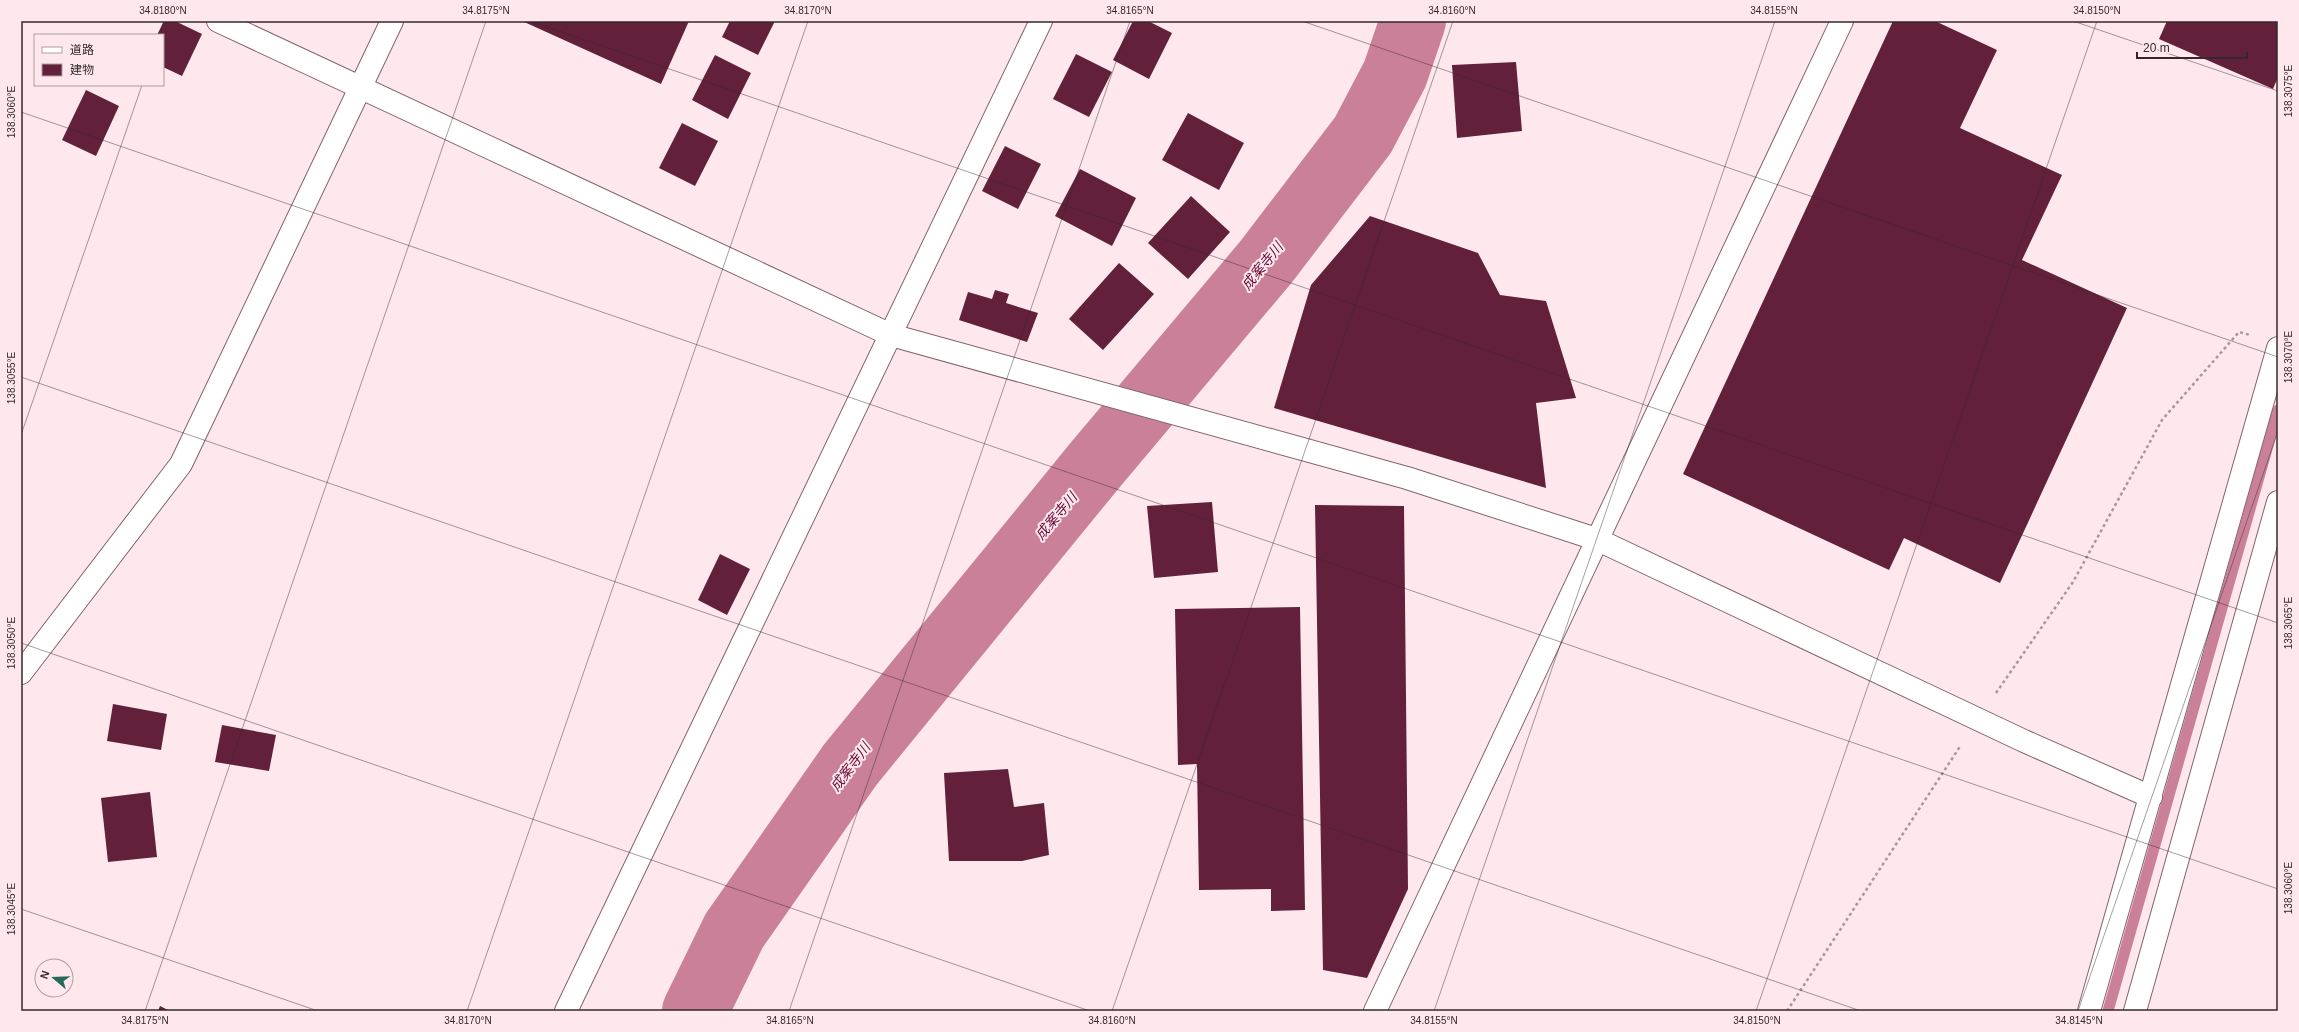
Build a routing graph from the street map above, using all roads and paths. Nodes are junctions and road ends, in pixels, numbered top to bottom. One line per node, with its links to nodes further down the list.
1 (218, 21): 5 (street)
2 (392, 21): 5 (street)
3 (1041, 21): 6 (street)
4 (1842, 21): 10 (street)
5 (361, 88): 6 (street); 11 (street)
6 (891, 335): 10 (street); 14 (street)
7 (2252, 336): 12 (path)
8 (2278, 348): 13 (street)
9 (2278, 502): 18 (street)
10 (1596, 540): 12 (street); 15 (street)
11 (21, 673)
12 (1978, 719): 13 (street); 16 (path)
13 (2151, 797): 17 (street)
14 (566, 1011)
15 (1375, 1011)
16 (1787, 1011)
17 (2089, 1011)
18 (2135, 1011)

